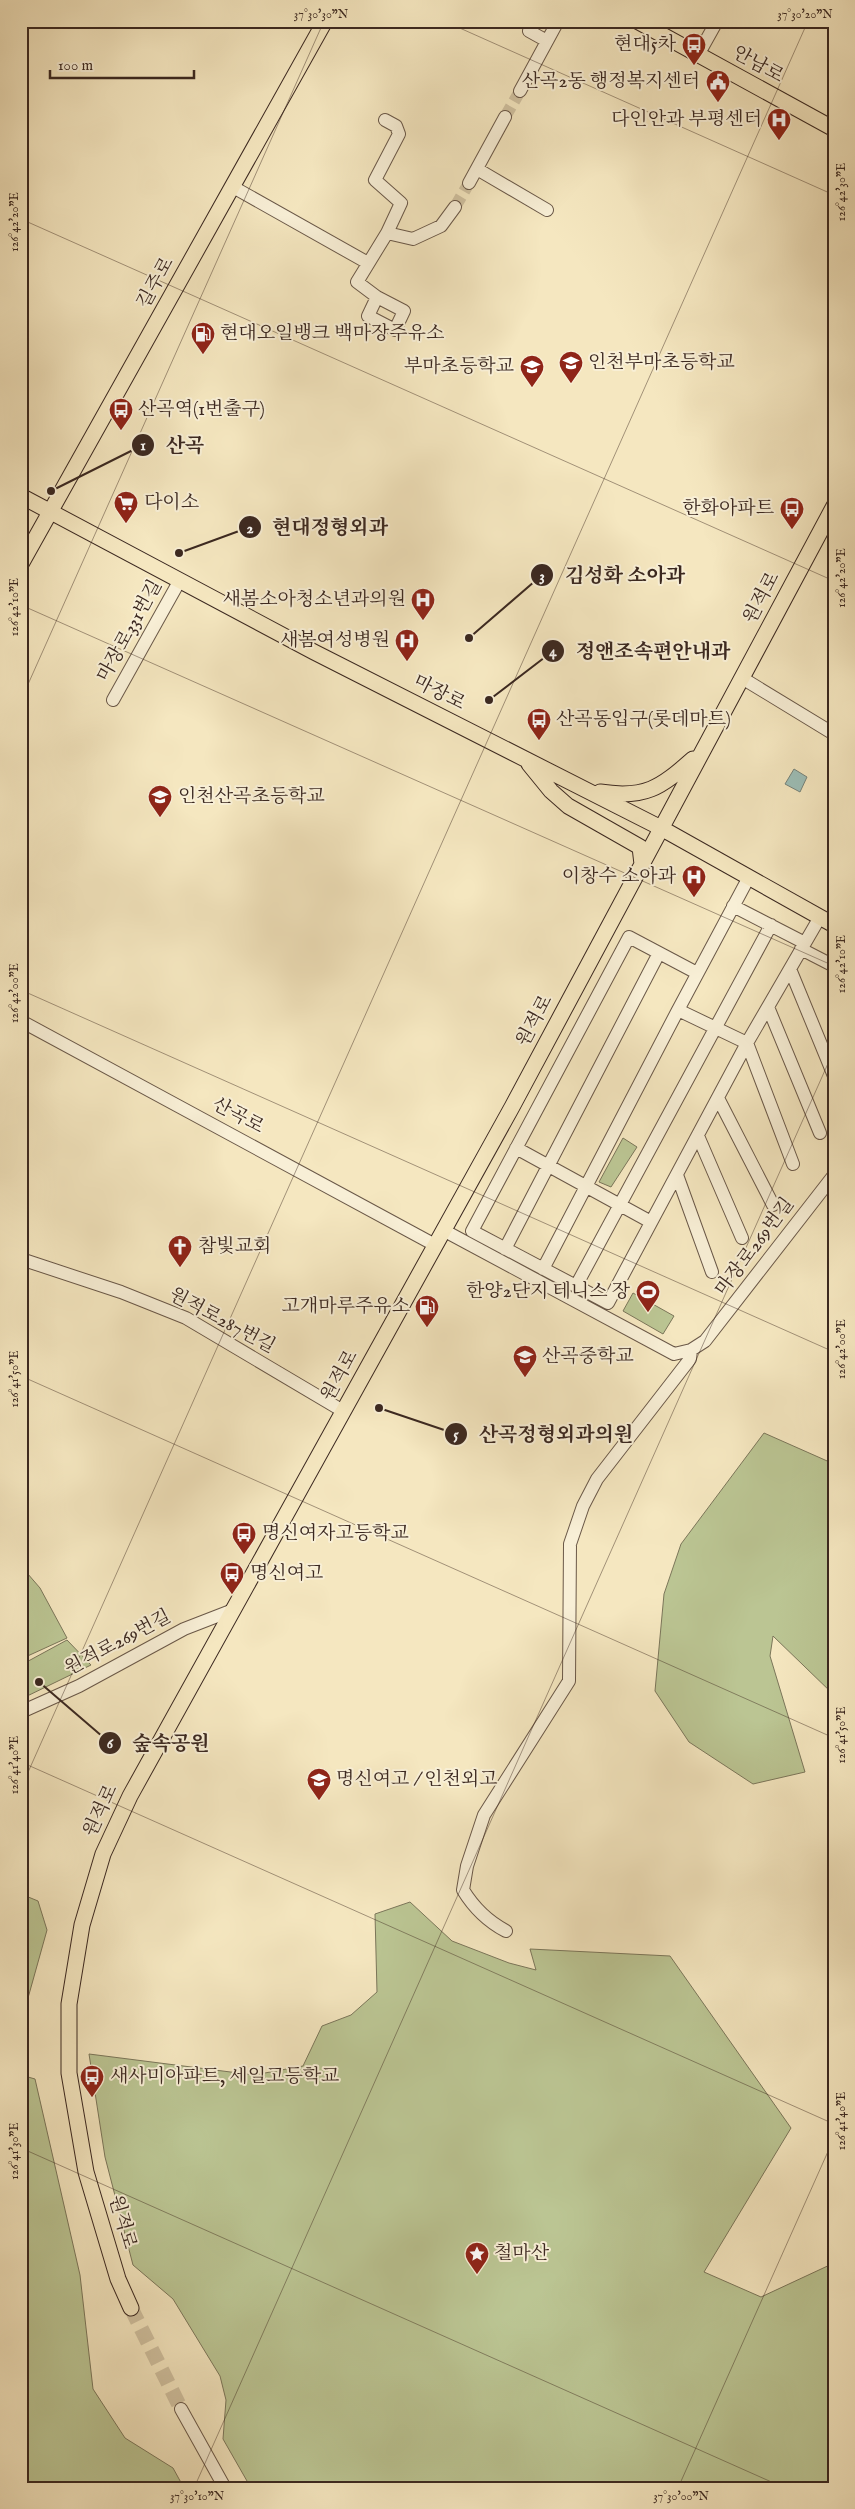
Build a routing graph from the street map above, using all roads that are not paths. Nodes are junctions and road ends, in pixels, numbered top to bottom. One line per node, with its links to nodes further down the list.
1 (325, 21): 14 (main road, 길주로)
2 (558, 21): 6 (street)
3 (637, 21): 7 (main road, 안남로)
4 (717, 21): 7 (street)
5 (529, 31): 6 (street)
6 (547, 41): 8 (street)
7 (698, 55): 11 (main road, 안남로)
8 (520, 91)
9 (505, 117): 12 (street)
10 (385, 120): 17 (street)
11 (834, 129)
12 (477, 169): 13 (street); 16 (street)
13 (469, 183)
14 (232, 187): 18 (street); 22 (main road, 길주로)
15 (455, 207): 17 (street)
16 (547, 210)
17 (387, 233): 18 (street)
18 (368, 263): 19 (street)
19 (377, 297)
20 (21, 496): 22 (main road, 마장로)
21 (834, 506): 25 (main road, 원적로)
22 (50, 512): 23 (main road, 길주로); 24 (main road, 마장로)
23 (21, 564)
24 (180, 580): 26 (street, 마장로331번길); 29 (main road, 마장로)
25 (742, 678): 27 (street); 28 (main road, 원적로)
26 (113, 700)
27 (834, 734)
28 (698, 755): 30 (main road); 31 (main road, 원적로)
29 (526, 761): 30 (main road, 마장로); 32 (main road)
30 (588, 790): 31 (main road, 마장로)
31 (661, 828): 32 (main road, 원적로); 33 (main road, 마장로)
32 (642, 864): 61 (main road, 원적로)
33 (749, 877): 34 (street); 35 (main road, 마장로)
34 (733, 906): 36 (street); 42 (street)
35 (820, 917): 37 (main road, 마장로); 38 (street)
36 (772, 925): 38 (street); 46 (street)
37 (834, 925)
38 (803, 946): 40 (street); 41 (street)
39 (659, 953): 42 (street); 52 (street); 54 (street)
40 (834, 966)
41 (790, 969): 43 (street); 48 (street)
42 (697, 973): 44 (street)
43 (768, 1007): 47 (street); 50 (street)
44 (678, 1010): 46 (street); 57 (street)
45 (21, 1021): 63 (street, 산곡로)
46 (716, 1028): 47 (street); 58 (street)
47 (747, 1043): 49 (street); 53 (street)
48 (834, 1076)
49 (718, 1098): 51 (street); 59 (street)
50 (820, 1133)
51 (698, 1136): 55 (street); 62 (street)
52 (516, 1148): 54 (street); 64 (street)
53 (793, 1164)
54 (548, 1166): 57 (street); 64 (street)
55 (677, 1175): 60 (street); 67 (street)
56 (834, 1175): 69 (street, 마장로269번길)
57 (586, 1186): 58 (street); 66 (street)
58 (620, 1205): 60 (street); 68 (street)
59 (773, 1205)
60 (651, 1222): 68 (street)
61 (443, 1230): 63 (main road, 원적로); 69 (street)
62 (742, 1238)
63 (435, 1245): 70 (main road, 원적로)
64 (505, 1249): 66 (street)
65 (21, 1259): 70 (street, 원적로287번길)
66 (543, 1269): 68 (street)
67 (712, 1272)
68 (576, 1286)
69 (691, 1350): 73 (street)
70 (343, 1411): 71 (main road, 원적로)
71 (233, 1610): 72 (street, 원적로269번길); 74 (main road, 원적로)
72 (21, 1712)
73 (506, 1931)
74 (131, 2308)
75 (180, 2410): 76 (street)
76 (226, 2488)

